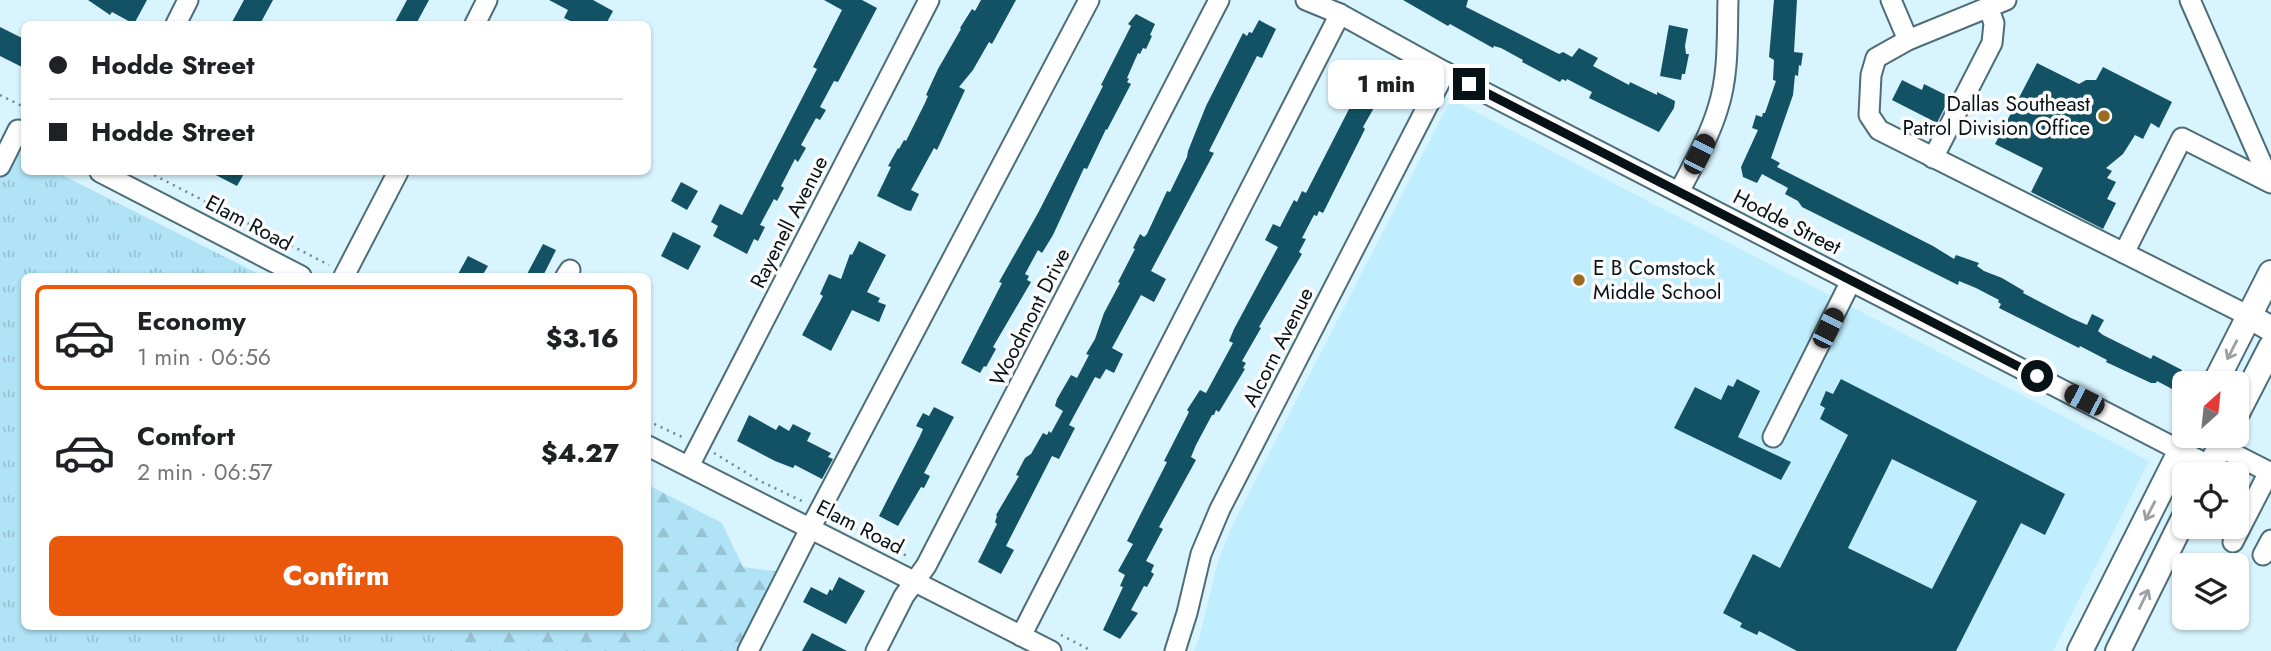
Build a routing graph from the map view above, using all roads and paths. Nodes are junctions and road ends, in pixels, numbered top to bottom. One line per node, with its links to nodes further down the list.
1 (188, 0): 12 (street)
2 (487, 0): 13 (street)
3 (929, 0): 41 (street, Rayenell Avenue)
4 (1089, 0): 48 (street)
5 (1219, 0): 52 (street, Woodmont Drive)
6 (1306, 0): 11 (street, Hodde Street)
7 (1728, 0): 26 (street)
8 (1891, 0): 14 (street)
9 (2190, 0): 25 (street)
10 (1997, 3): 14 (street); 20 (street)
11 (1340, 14): 15 (street, Hodde Street); 53 (street)
12 (178, 21)
13 (476, 21)
14 (1908, 40): 20 (street)
15 (1445, 72): 26 (street, Hodde Street); 58 (street, Alcorn Avenue)
16 (0, 95): 17 (path)
17 (21, 106)
18 (0, 121): 19 (street)
19 (21, 132): 21 (street)
20 (1933, 158): 27 (street)
21 (0, 166)
22 (106, 175): 28 (street, Elam Road)
23 (154, 175): 29 (path)
24 (396, 175): 30 (street)
25 (2270, 183): 27 (street)
26 (1679, 192): 32 (street, Hodde Street)
27 (2124, 253): 33 (street)
28 (295, 273)
29 (340, 273)
30 (345, 273)
31 (2271, 273): 33 (main road)
32 (1851, 281): 39 (street); 40 (street, Hodde Street)
33 (2249, 316): 34 (main road); 36 (main road, one-way to 36)
34 (2271, 329)
35 (2271, 347): 37 (main road)
36 (2221, 371)
37 (2249, 390)
38 (651, 422): 41 (path)
39 (1773, 437)
40 (2172, 437)
41 (699, 446): 46 (street, Rayenell Avenue); 48 (path)
42 (651, 447): 46 (street, Elam Road)
43 (2182, 448): 59 (main road, one-way to 59)
44 (2197, 448): 45 (street, Hodde Street)
45 (2216, 456): 47 (street, Hodde Street)
46 (689, 466): 49 (street, Elam Road)
47 (2270, 473): 51 (street)
48 (821, 508): 49 (street); 52 (path)
49 (811, 527): 52 (street, Elam Road); 55 (street)
50 (2174, 539): 60 (main road, one-way to 50)
51 (2233, 542)
52 (921, 574): 53 (street, Elam Road); 56 (street, Woodmont Drive)
53 (1021, 636): 54 (street, Elam Road)
54 (1054, 642): 57 (path)
55 (748, 651)
56 (876, 651)
57 (1092, 651)
58 (1175, 651)
59 (2080, 651)
60 (2118, 651)

